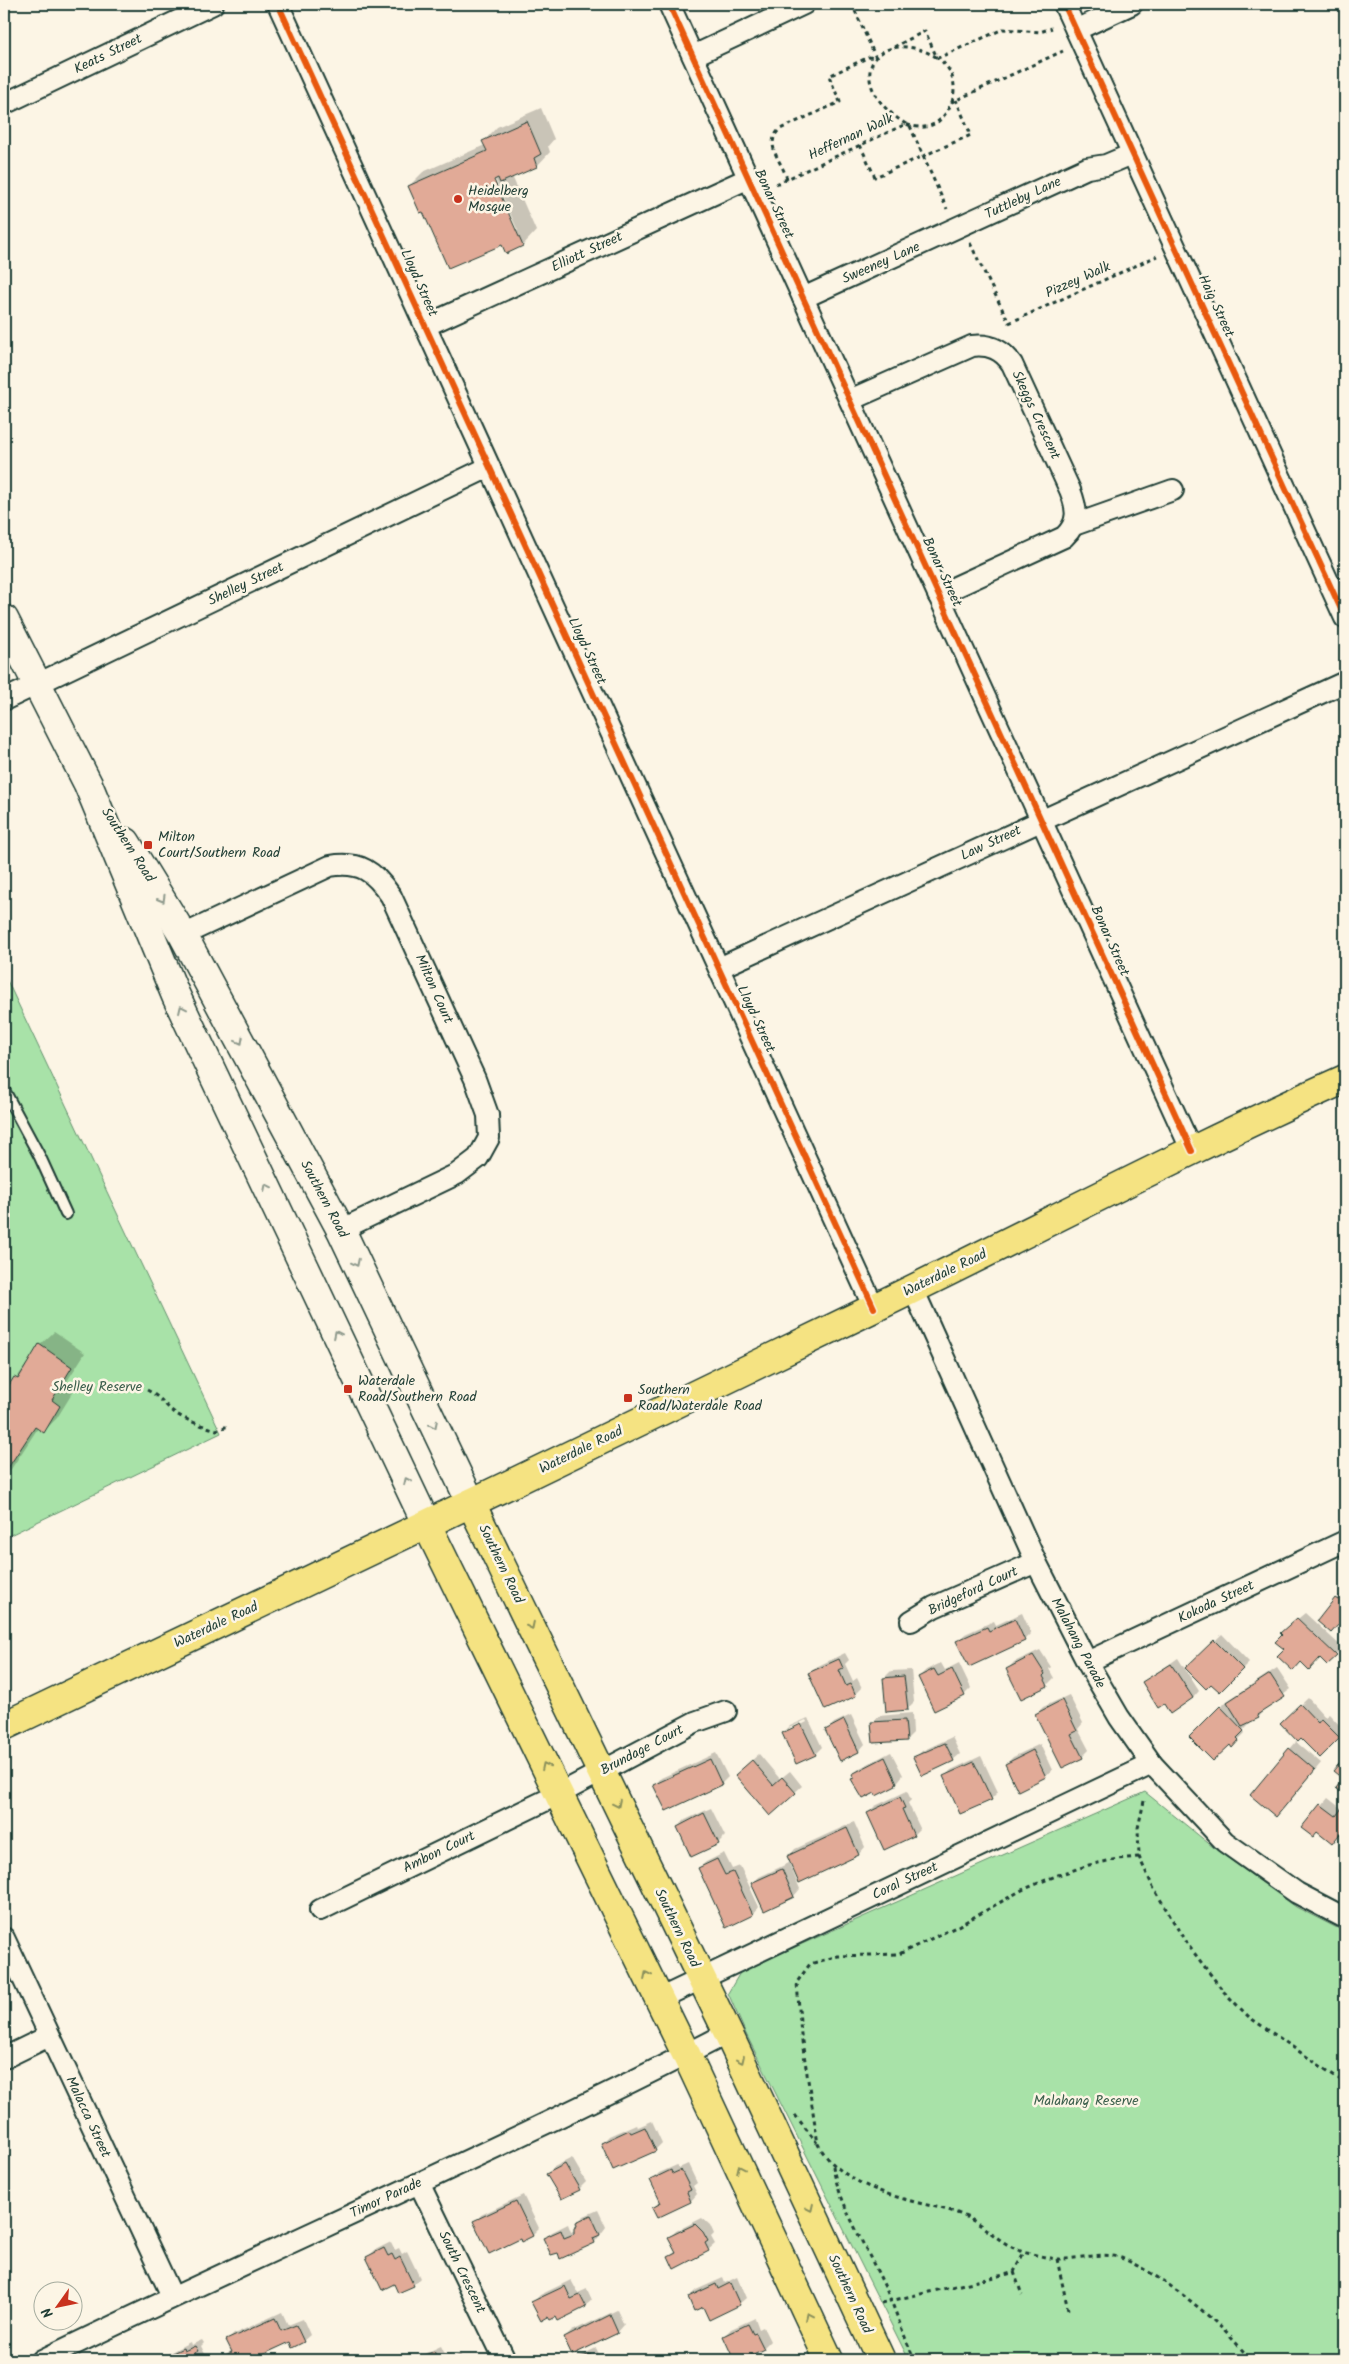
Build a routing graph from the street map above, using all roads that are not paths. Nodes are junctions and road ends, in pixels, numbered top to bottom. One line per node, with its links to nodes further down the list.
1 (213, 4): 9 (street, Keats Street)
2 (278, 4): 14 (street, Lloyd Street)
3 (669, 4): 8 (street, Bonar Street)
4 (804, 4): 8 (street)
5 (1064, 4): 7 (street, Haig Street)
6 (1132, 4): 7 (street)
7 (1076, 30): 10 (street, Haig Street)
8 (693, 56): 11 (street, Bonar Street)
9 (4, 104)
10 (1129, 148): 12 (street, Tuttleby Lane); 20 (street, Haig Street)
11 (749, 178): 13 (street, Bonar Street); 14 (street, Elliott Street)
12 (960, 228): 13 (street, Sweeney Lane)
13 (803, 298): 15 (street, Bonar Street)
14 (425, 326): 16 (street, Lloyd Street)
15 (850, 400): 18 (street, Skeggs Crescent); 19 (street, Bonar Street)
16 (489, 467): 23 (street, Shelley Street); 28 (street, Lloyd Street)
17 (1173, 490): 18 (street)
18 (1074, 524): 19 (street)
19 (938, 595): 26 (street, Bonar Street)
20 (1345, 618)
21 (4, 619): 23 (main road, Southern Road)
22 (1345, 682): 26 (street, Law Street)
23 (37, 685): 24 (street, Shelley Street); 25 (main road, Southern Road)
24 (4, 700)
25 (88, 784): 27 (main road, Southern Road, one-way to 27); 37 (main road, Southern Road, one-way to 25)
26 (1042, 820): 28 (street, Law Street); 31 (street, Bonar Street)
27 (183, 935): 33 (main road, Southern Road, one-way to 33); 33 (street, Milton Court)
28 (719, 968): 35 (street, Lloyd Street)
29 (1345, 1079): 31 (main road, Waterdale Road)
30 (4, 1090): 32 (lane)
31 (1192, 1151): 34 (main road, Waterdale Road)
32 (66, 1214)
33 (342, 1232): 36 (main road, Southern Road, one-way to 36)
34 (913, 1289): 35 (main road, Waterdale Road); 39 (street, Malahang Parade)
35 (874, 1308): 36 (main road, Waterdale Road)
36 (471, 1503): 37 (main road, Waterdale Road); 45 (main road, Southern Road, one-way to 45)
37 (427, 1525): 43 (main road, Waterdale Road); 46 (main road, Southern Road, one-way to 37)
38 (1345, 1541): 41 (street, Kokoda Street)
39 (1036, 1562): 40 (street, Bridgeford Court); 41 (street, Malahang Parade)
40 (911, 1621)
41 (1086, 1662): 44 (street, Malahang Parade)
42 (726, 1711): 45 (street, Brundage Court)
43 (4, 1726)
44 (1152, 1764): 48 (street, Malahang Parade); 50 (street, Coral Street)
45 (601, 1772): 46 (street, Brundage Court); 50 (main road, Southern Road, one-way to 50)
46 (559, 1794): 47 (street, Ambon Court); 51 (main road, Southern Road, one-way to 46)
47 (320, 1910)
48 (1345, 1918)
49 (4, 1938): 53 (street, Malacca Street)
50 (701, 1979): 51 (street, Coral Street); 52 (main road, Southern Road)
51 (659, 1999): 54 (main road, Southern Road)
52 (728, 2033): 54 (street, Timor Parade); 61 (main road, Southern Road, one-way to 61)
53 (49, 2036): 55 (street); 57 (street, Malacca Street)
54 (686, 2054): 56 (street, Timor Parade); 60 (main road, Southern Road, one-way to 54)
55 (4, 2058)
56 (419, 2183): 57 (street, Timor Parade); 59 (street, South Crescent)
57 (172, 2296): 58 (street, Timor Parade)
58 (42, 2360)
59 (505, 2360)
60 (830, 2360)
61 (881, 2360)

